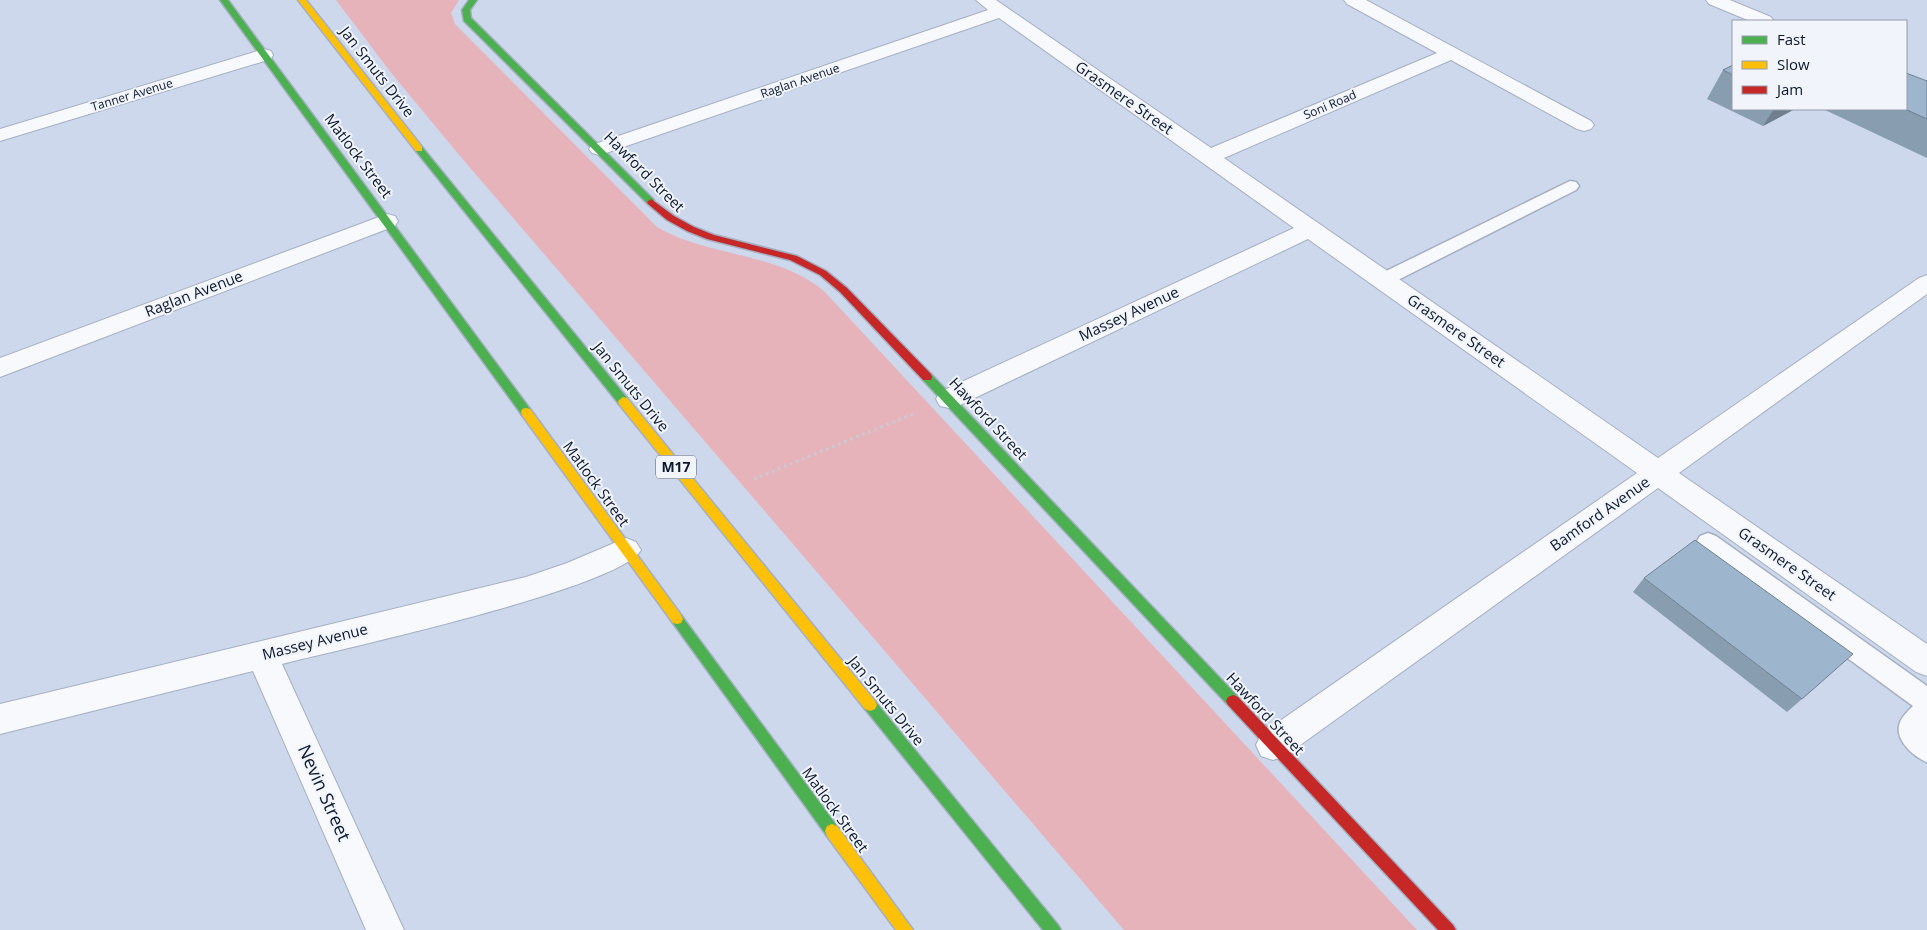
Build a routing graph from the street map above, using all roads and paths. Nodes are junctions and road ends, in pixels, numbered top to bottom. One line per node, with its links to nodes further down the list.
1 (224, 0): 9 (street, Matlock Street)
2 (302, 0): 34 (street, Jan Smuts Drive / M17)
3 (1353, 0): 8 (street)
4 (1715, 0): 7 (street)
5 (472, 1): 12 (street, Hawford Street)
6 (993, 6): 12 (street, Raglan Avenue); 13 (street, Grasmere Street)
7 (1763, 20)
8 (1452, 53): 10 (street); 13 (street, Soni Road)
9 (264, 54): 11 (street, Tanner Avenue); 15 (street, Matlock Street)
10 (1584, 125)
11 (0, 135)
12 (600, 149): 20 (street, Hawford Street)
13 (1208, 157): 16 (street, Grasmere Street)
14 (1570, 186): 17 (lane)
15 (387, 221): 19 (street, Raglan Avenue); 24 (street, Matlock Street)
16 (1310, 229): 17 (street, Grasmere Street); 20 (street, Massey Avenue)
17 (1382, 280): 21 (street, Grasmere Street)
18 (1927, 283): 21 (street, Bamford Avenue)
19 (0, 368)
20 (948, 399): 22 (path); 30 (street, Hawford Street)
21 (1658, 474): 26 (street, Grasmere Street); 30 (street, Bamford Avenue)
22 (754, 479)
23 (1708, 542): 27 (lane)
24 (626, 550): 25 (street, Massey Avenue); 33 (street, Matlock Street)
25 (262, 655): 29 (street, Massey Avenue); 32 (street, Nevin Street)
26 (1927, 662)
27 (1927, 701)
28 (1927, 709): 31 (lane)
29 (0, 719)
30 (1273, 746): 35 (street, Hawford Street)
31 (1927, 749)
32 (385, 930)
33 (904, 930)
34 (1053, 930)
35 (1448, 930)

